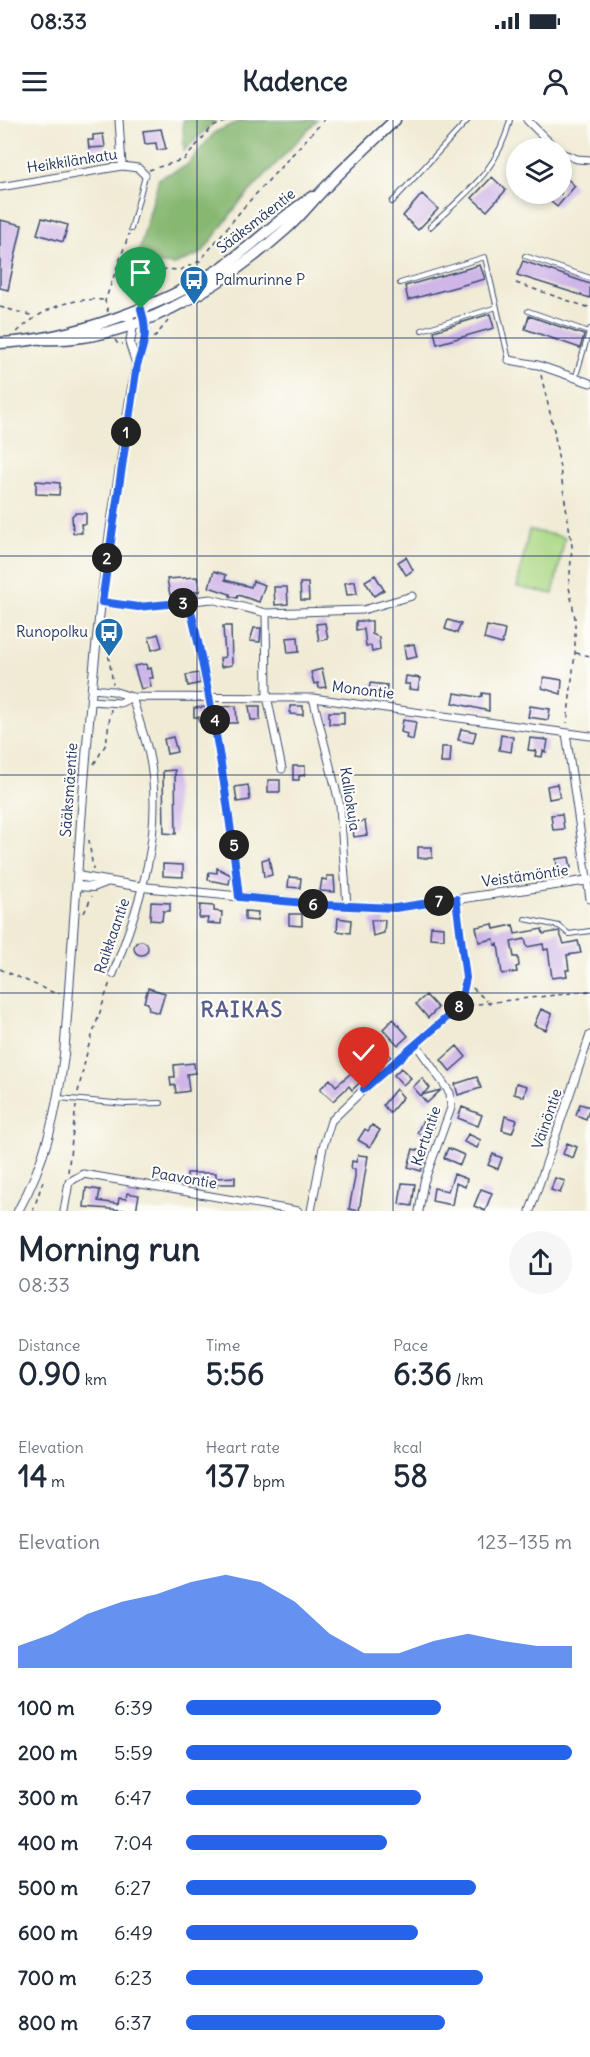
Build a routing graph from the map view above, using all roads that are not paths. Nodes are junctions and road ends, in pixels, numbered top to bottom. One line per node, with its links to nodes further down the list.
1 (119, 120): 9 (street)
2 (395, 120): 20 (main road, Sääksmäentie)
3 (468, 120): 12 (lane)
4 (510, 120): 13 (lane)
5 (527, 120): 6 (street)
6 (545, 138)
7 (572, 157): 8 (street)
8 (590, 160)
9 (122, 166): 10 (street, Heikkilänkatu); 11 (street, Heikkilänkatu)
10 (144, 173): 14 (lane)
11 (0, 187)
12 (392, 202)
13 (430, 227)
14 (131, 229)
15 (525, 256): 16 (lane)
16 (590, 278)
17 (400, 283): 18 (lane)
18 (497, 307): 22 (lane); 25 (lane)
19 (528, 311): 23 (lane)
20 (143, 314): 21 (main road, Sääksmäentie); 26 (street, Sääksmäentie)
21 (130, 319): 24 (main road); 26 (street, Sääksmäentie)
22 (422, 330)
23 (590, 330): 27 (lane)
24 (0, 343)
25 (508, 360): 27 (street)
26 (137, 365): 30 (street, Sääksmäentie)
27 (575, 380): 28 (street)
28 (590, 383)
29 (412, 596): 32 (street)
30 (102, 602): 31 (street); 33 (street, Sääksmäentie)
31 (189, 602): 32 (street); 36 (street)
32 (266, 613): 34 (street)
33 (92, 689): 35 (street, Monontie); 38 (street, Sääksmäentie)
34 (267, 696): 36 (street, Monontie); 37 (street, Monontie); 41 (street)
35 (132, 697): 36 (street, Monontie); 38 (street, Monontie); 46 (street, Raikkaantie)
36 (211, 697): 47 (street)
37 (313, 698): 39 (street, Monontie); 49 (street, Kalliokuja)
38 (91, 701): 42 (street, Sääksmäentie)
39 (566, 733): 40 (street, Monontie); 43 (street)
40 (590, 736)
41 (282, 770)
42 (77, 876): 44 (street, Veistämöntie); 45 (street, Sääksmäentie)
43 (589, 880): 48 (street); 49 (street, Veistämöntie)
44 (106, 882): 45 (street, Veistämöntie); 46 (street, Veistämöntie)
45 (76, 886): 56 (street, Sääksmäentie)
46 (142, 887): 47 (street, Veistämöntie); 52 (street, Raikkaantie)
47 (239, 897): 49 (street, Veistämöntie)
48 (590, 899)
49 (347, 906)
50 (525, 919): 51 (lane)
51 (590, 931)
52 (113, 974)
53 (449, 1015): 55 (street)
54 (590, 1035): 63 (street, Väinöntie)
55 (416, 1044): 61 (street); 62 (street, Kertuntie)
56 (58, 1098): 57 (lane); 58 (street, Sääksmäentie)
57 (161, 1103)
58 (18, 1211)
59 (64, 1211): 60 (street, Paavontie)
60 (298, 1211)
61 (311, 1211)
62 (419, 1211)
63 (530, 1211)

